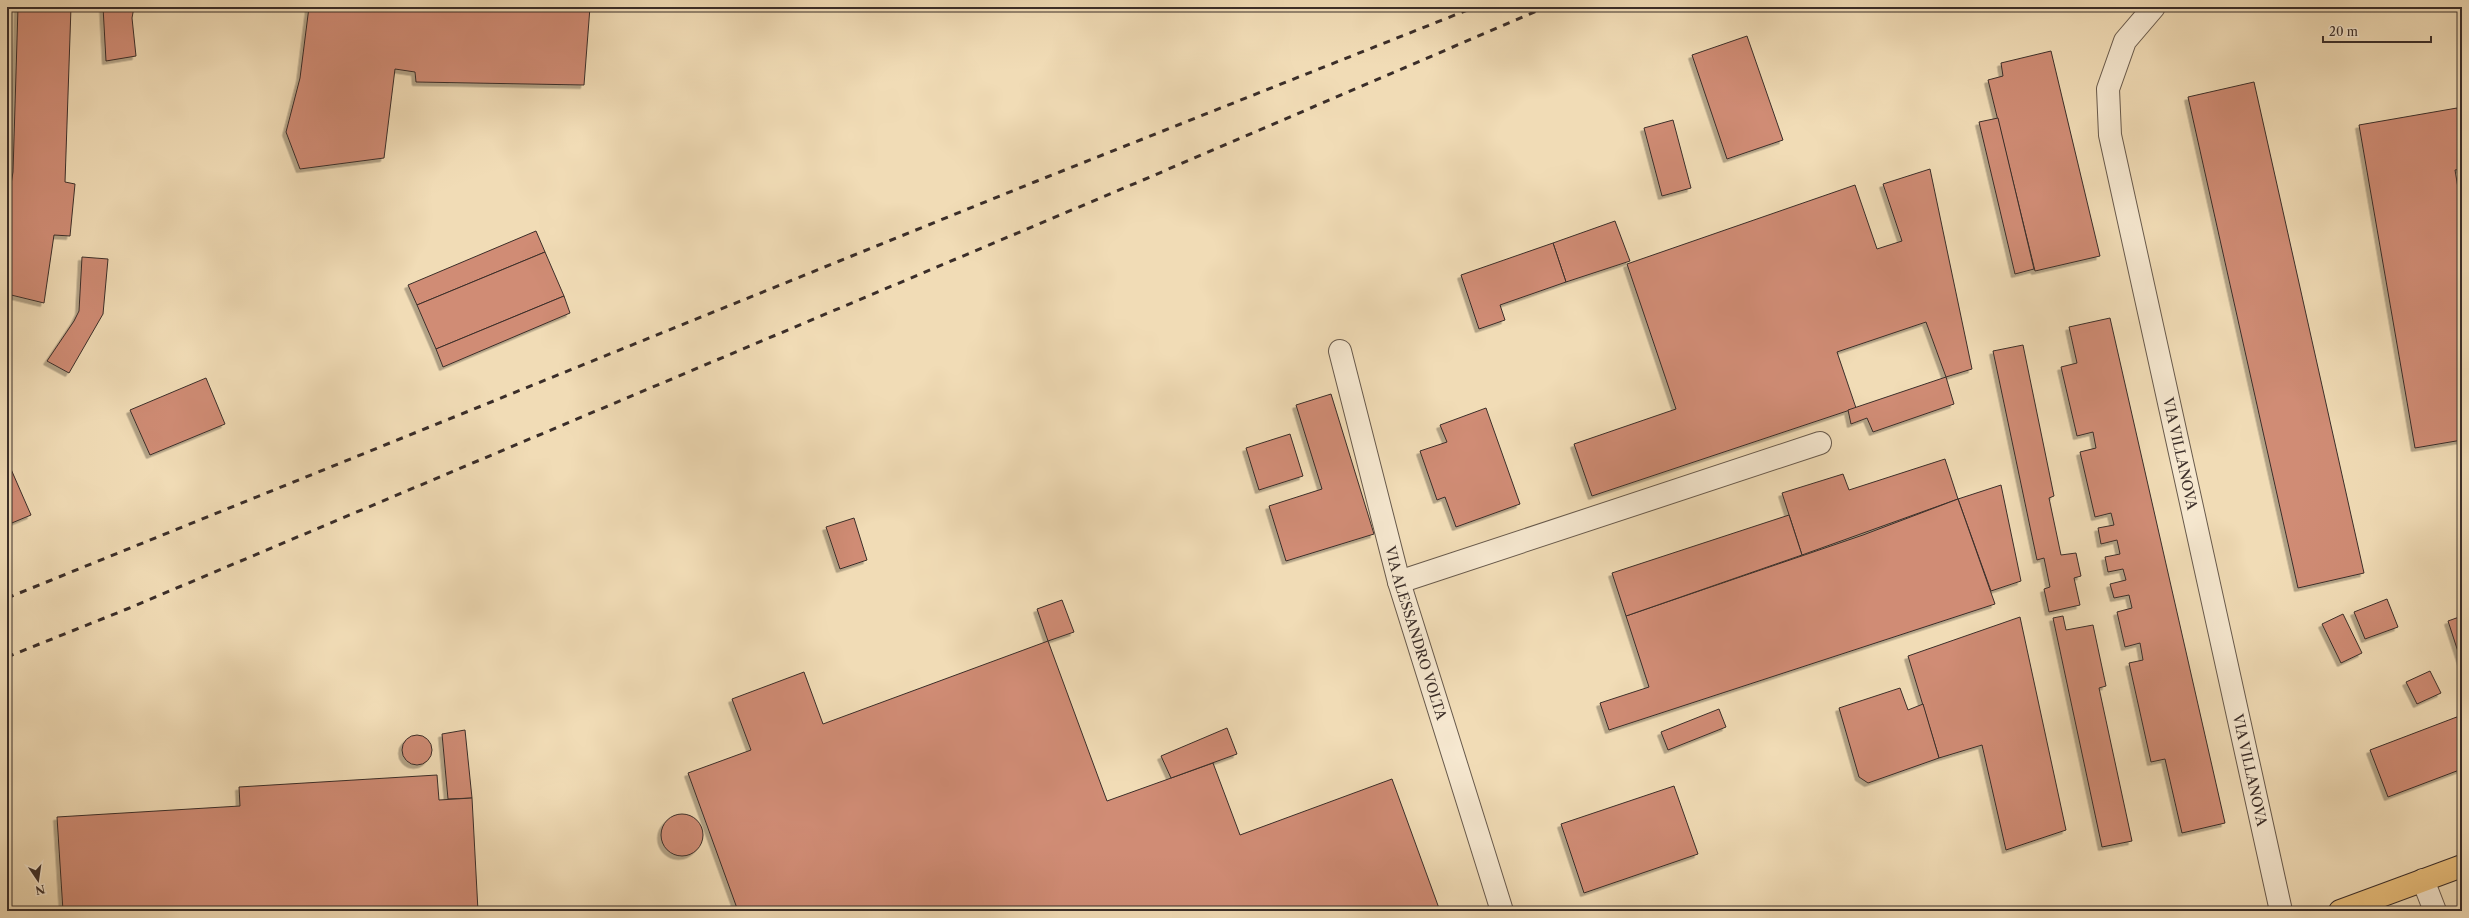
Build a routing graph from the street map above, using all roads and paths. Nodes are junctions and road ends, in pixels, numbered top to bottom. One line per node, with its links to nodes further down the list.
1 (2154, 7): 8 (street, VIA VILLANOVA)
2 (1340, 351): 4 (street, VIA ALESSANDRO VOLTA)
3 (1820, 443): 4 (street)
4 (1399, 582): 7 (street, VIA ALESSANDRO VOLTA)
5 (2462, 866): 6 (main road)
6 (2423, 880): 9 (main road); 10 (street)
7 (1502, 911)
8 (2281, 911)
9 (2340, 911)
10 (2435, 911)

